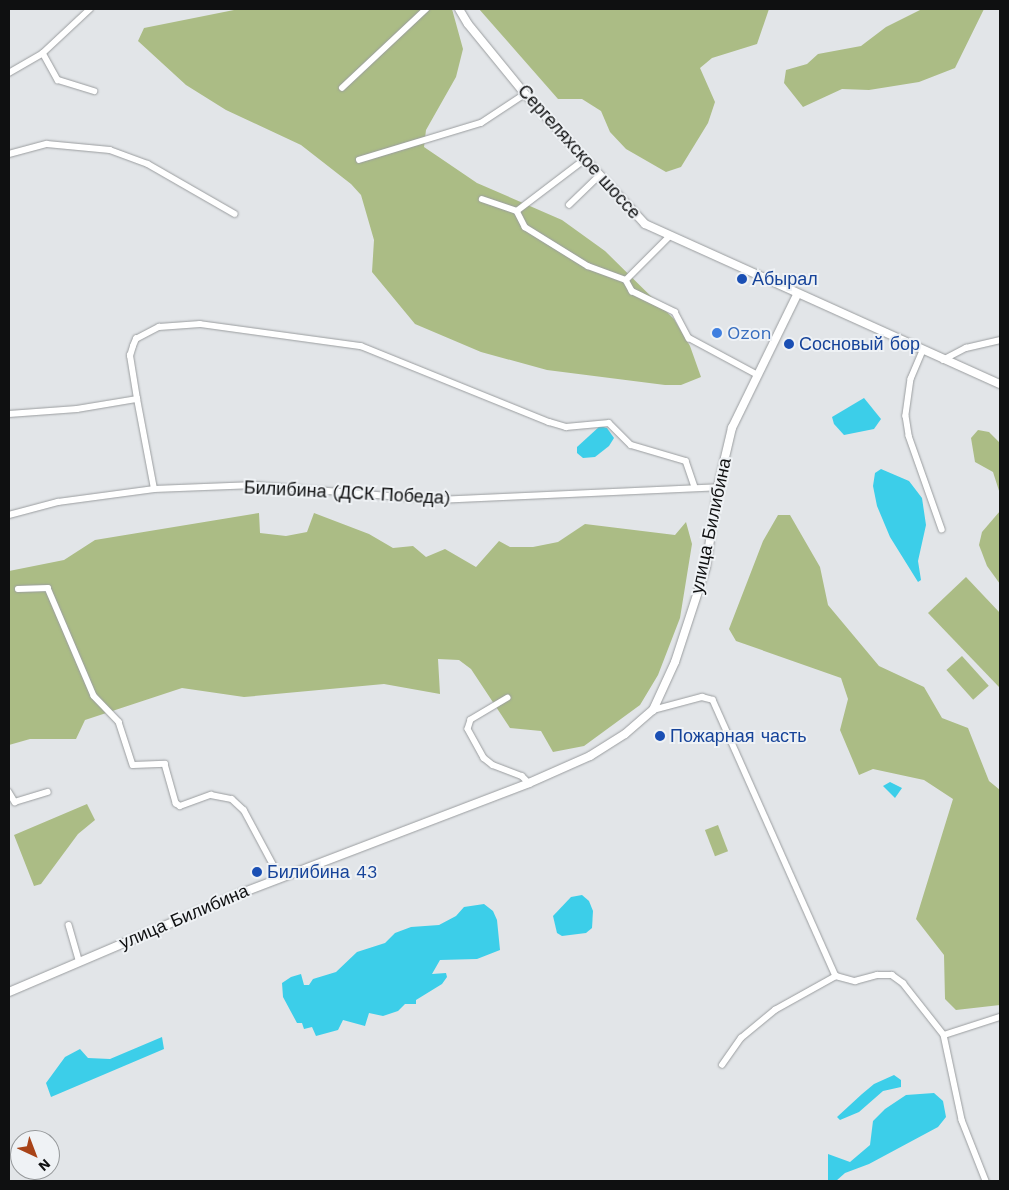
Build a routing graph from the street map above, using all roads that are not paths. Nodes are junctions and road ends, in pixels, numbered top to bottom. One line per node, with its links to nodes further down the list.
1 (90, 9): 4 (street)
2 (426, 9): 6 (street)
3 (459, 9): 8 (main road, Сергеляхское шоссе)
4 (43, 53): 5 (street); 7 (street)
5 (9, 73)
6 (342, 88)
7 (94, 91)
8 (525, 94): 10 (street); 11 (main road, Сергеляхское шоссе)
9 (9, 154): 16 (street)
10 (359, 160)
11 (584, 160): 12 (main road, Сергеляхское шоссе); 15 (street)
12 (599, 176): 14 (street); 17 (main road, Сергеляхское шоссе)
13 (482, 199): 15 (street)
14 (569, 205)
15 (517, 211): 18 (street)
16 (235, 214)
17 (670, 236): 18 (street); 19 (main road, Сергеляхское шоссе)
18 (626, 280): 23 (street)
19 (798, 295): 21 (main road, Сергеляхское шоссе); 23 (main road, улица Билибина)
20 (1000, 340): 22 (street)
21 (923, 351): 22 (main road, Сергеляхское шоссе); 31 (street)
22 (943, 360): 24 (main road, Сергеляхское шоссе)
23 (756, 374): 28 (main road, улица Билибина)
24 (1000, 384)
25 (136, 399): 26 (street); 27 (street); 29 (street)
26 (9, 414)
27 (695, 487): 28 (street, Билибина (ДСК Победа)); 29 (street, Билибина (ДСК Победа))
28 (718, 487): 34 (main road, улица Билибина)
29 (154, 489): 30 (street, Билибина (ДСК Победа))
30 (9, 515)
31 (942, 529)
32 (18, 589): 38 (street)
33 (508, 698): 35 (street)
34 (653, 710): 35 (main road, улица Билибина); 41 (street)
35 (529, 784): 38 (main road, улица Билибина)
36 (9, 792): 37 (street)
37 (47, 792)
38 (280, 878): 40 (main road, улица Билибина)
39 (69, 925): 40 (street)
40 (79, 961): 42 (main road, улица Билибина)
41 (836, 976): 44 (street); 45 (street)
42 (9, 992)
43 (1000, 1017): 44 (street)
44 (944, 1035): 46 (street)
45 (722, 1064)
46 (986, 1181)

